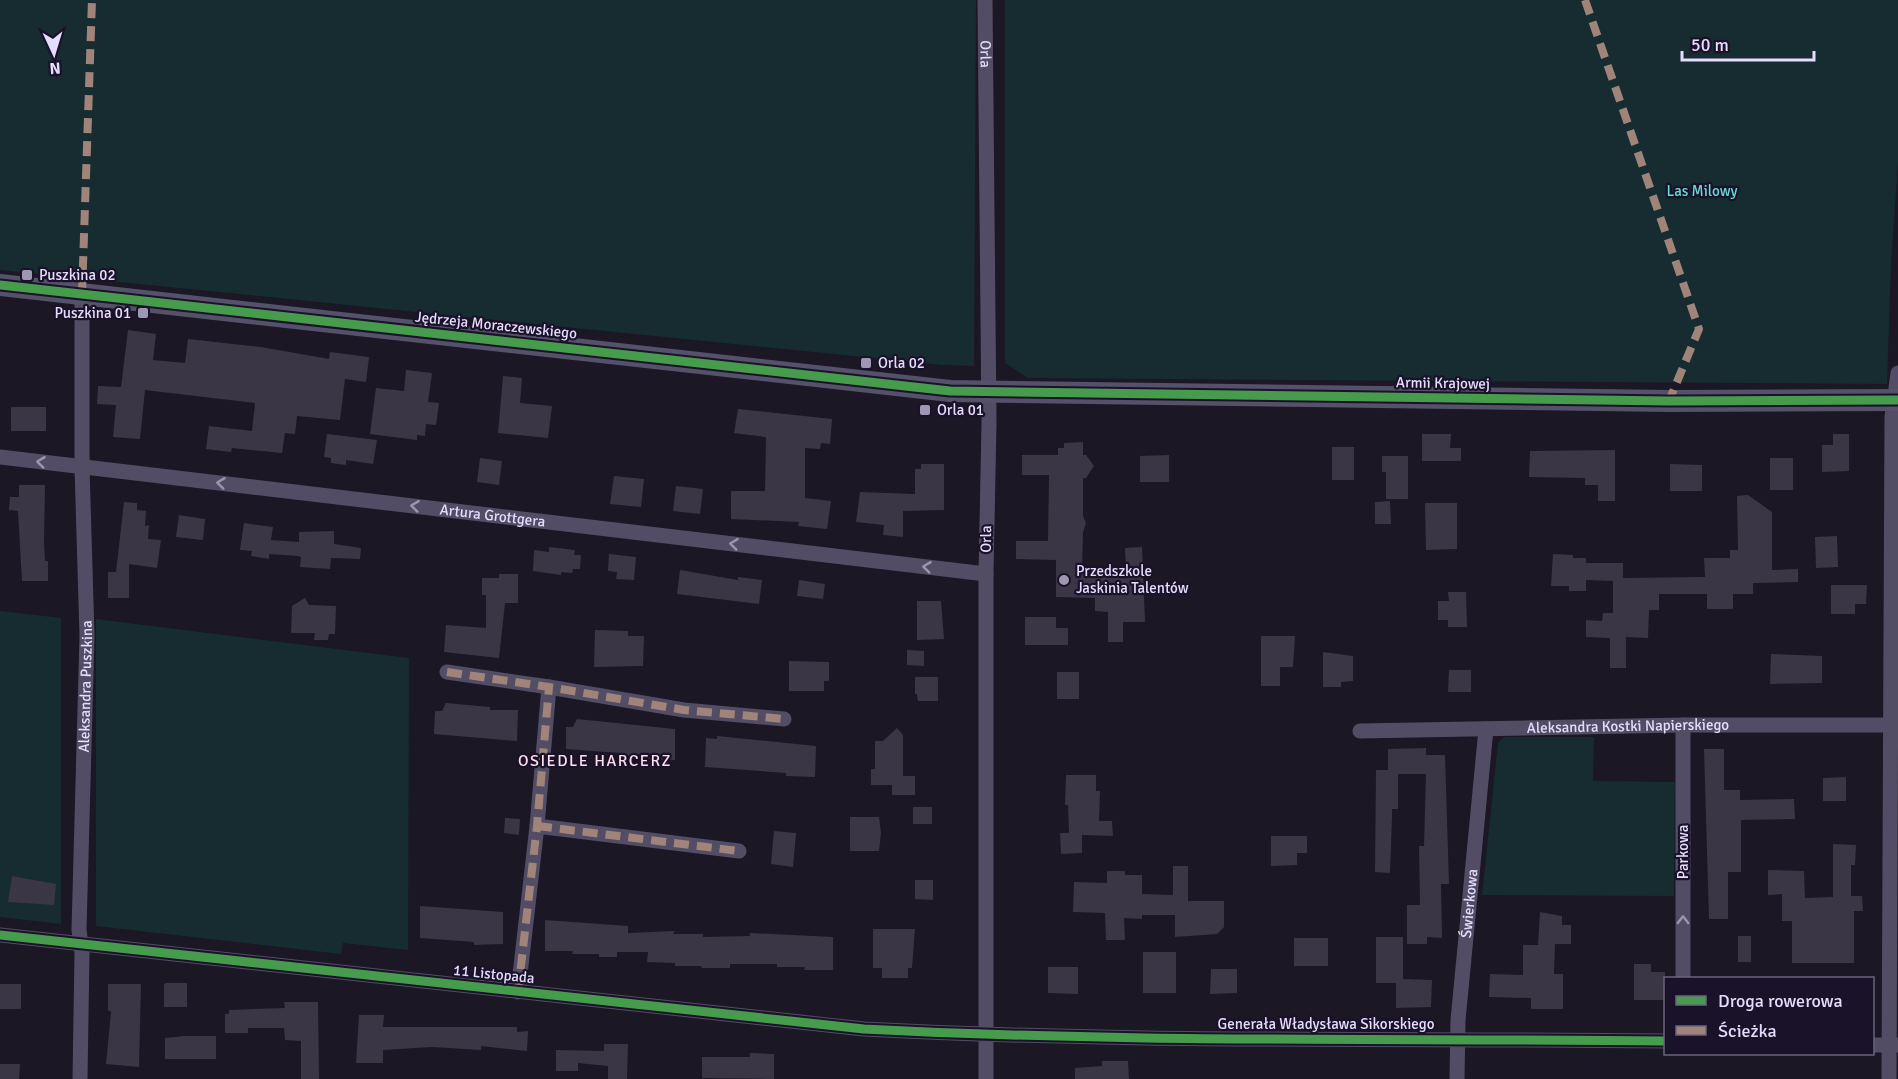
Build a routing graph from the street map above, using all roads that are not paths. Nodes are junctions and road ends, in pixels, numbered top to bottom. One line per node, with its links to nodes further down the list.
1 (985, 0): 5 (street, Orla)
2 (0, 285): 3 (street, Jędrzeja Moraczewskiego)
3 (82, 294): 5 (street, Jędrzeja Moraczewskiego); 8 (street, Aleksandra Puszkina)
4 (1898, 373): 6 (street)
5 (988, 392): 6 (street, Armii Krajowej); 9 (street, Orla)
6 (1896, 400): 14 (street)
7 (0, 457): 8 (street, Artura Grottgera, one-way to 7)
8 (82, 467): 9 (street, Artura Grottgera, one-way to 8); 20 (street, Aleksandra Puszkina)
9 (986, 574): 23 (street, Orla)
10 (447, 672): 11 (street)
11 (549, 687): 12 (street); 17 (street)
12 (784, 719)
13 (1683, 724): 14 (street, Aleksandra Kostki Napierskiego); 15 (street, Aleksandra Kostki Napierskiego); 21 (street, Parkowa, one-way to 13)
14 (1894, 725): 27 (street)
15 (1486, 729): 16 (street, Aleksandra Kostki Napierskiego); 24 (street, Świerkowa)
16 (1360, 730)
17 (537, 826): 18 (street); 22 (street)
18 (739, 851)
19 (0, 935): 20 (street, 11 Listopada)
20 (80, 945): 22 (street, 11 Listopada); 28 (street, Aleksandra Puszkina)
21 (1683, 977)
22 (518, 992): 23 (street, 11 Listopada)
23 (986, 1036): 24 (street, Generała Władysława Sikorskiego); 29 (street, Orla)
24 (1457, 1040): 25 (street, Generała Władysława Sikorskiego); 30 (street, Świerkowa)
25 (1664, 1041)
26 (1874, 1045): 27 (street)
27 (1893, 1046): 31 (street)
28 (80, 1079)
29 (986, 1079)
30 (1457, 1079)
31 (1889, 1079)

